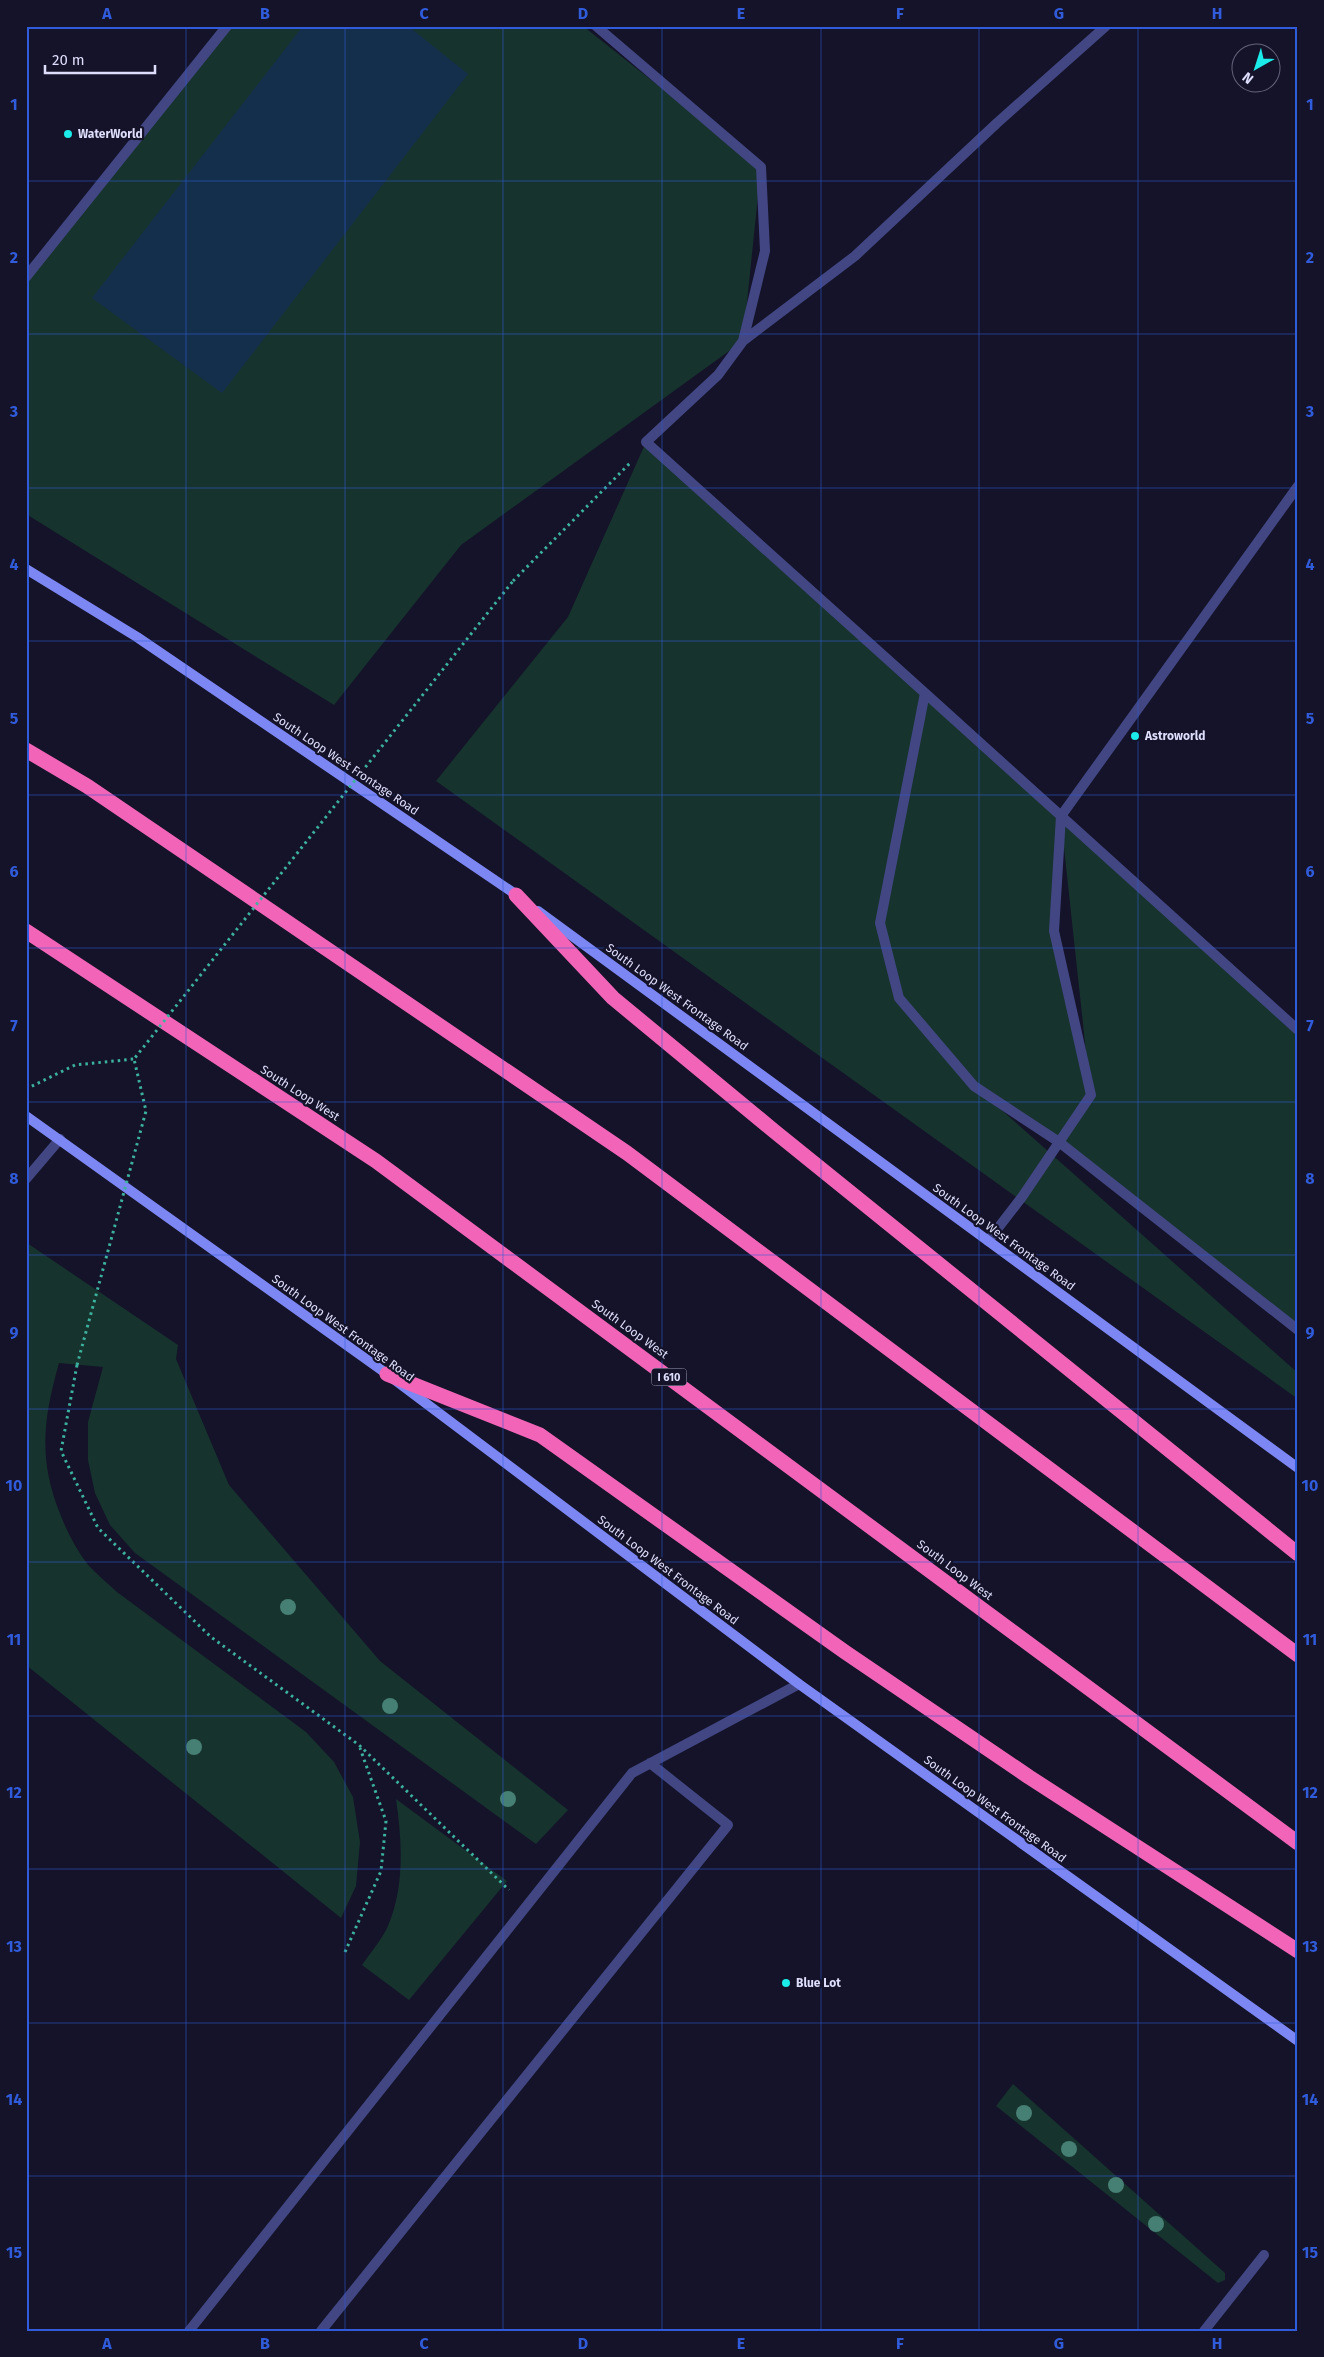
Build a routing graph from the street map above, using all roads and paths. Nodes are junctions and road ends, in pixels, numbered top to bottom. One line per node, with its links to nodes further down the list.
1 (227, 26): 4 (lane)
2 (596, 26): 5 (lane)
3 (1106, 26): 5 (lane)
4 (26, 277)
5 (743, 340): 9 (lane)
6 (1298, 486): 11 (lane)
7 (26, 569): 12 (main road, South Loop West Frontage Road)
8 (513, 581): 15 (path, bridge)
9 (925, 693): 11 (lane); 19 (lane)
10 (26, 750): 26 (highway)
11 (1061, 816): 14 (lane); 19 (lane)
12 (516, 895): 21 (main road, South Loop West Frontage Road); 25 (highway)
13 (26, 930): 30 (highway, South Loop West / I 610)
14 (1298, 1030)
15 (134, 1059): 16 (path); 28 (path, bridge)
16 (26, 1089)
17 (26, 1116): 18 (main road, South Loop West Frontage Road)
18 (60, 1139): 20 (lane); 23 (main road, South Loop West Frontage Road)
19 (1059, 1142): 21 (lane); 22 (lane)
20 (26, 1179)
21 (988, 1241): 24 (main road, South Loop West Frontage Road)
22 (1298, 1330)
23 (387, 1374): 27 (main road, South Loop West Frontage Road); 32 (highway)
24 (1298, 1468)
25 (1298, 1554)
26 (1298, 1654)
27 (799, 1684): 29 (lane); 34 (main road, South Loop West Frontage Road)
28 (359, 1746): 31 (path); 33 (path)
29 (650, 1762): 31 (lane); 37 (lane)
30 (1298, 1843)
31 (525, 1906): 36 (lane)
32 (1298, 1951)
33 (345, 1952)
34 (1298, 2041)
35 (1264, 2255): 38 (lane)
36 (189, 2331)
37 (321, 2331)
38 (1204, 2331)

